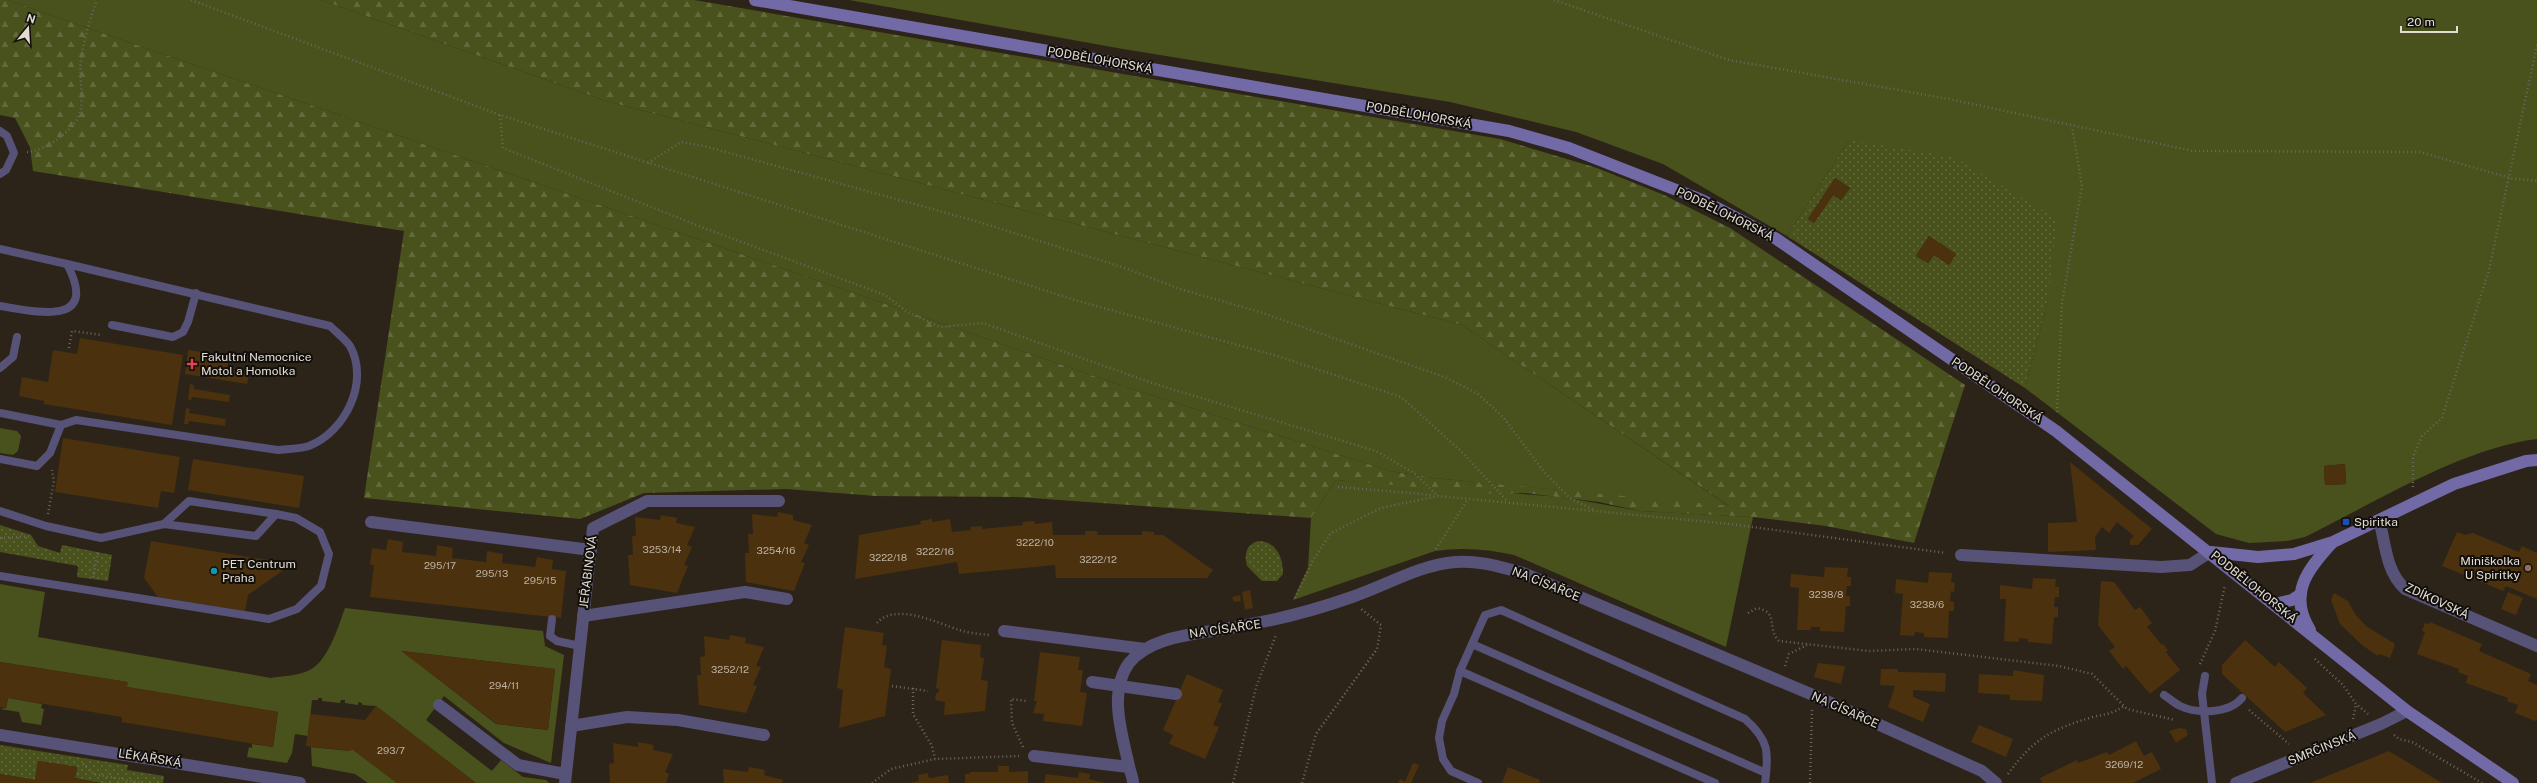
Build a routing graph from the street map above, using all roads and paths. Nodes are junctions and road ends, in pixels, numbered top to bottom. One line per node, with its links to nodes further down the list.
1 (97, 0): 9 (path)
2 (191, 0): 6 (path)
3 (756, 0): 25 (street, PODBĚLOHORSKÁ)
4 (1554, 0): 7 (path)
5 (2537, 45): 12 (path)
6 (500, 116): 10 (path); 31 (path)
7 (2072, 127): 12 (path); 25 (path)
8 (0, 131): 9 (lane)
9 (14, 153): 11 (lane)
10 (648, 163): 34 (path); 35 (path)
11 (0, 174)
12 (2510, 178): 13 (path); 30 (path)
13 (2537, 181)
14 (0, 249): 15 (lane)
15 (67, 264): 16 (lane); 17 (lane)
16 (196, 293): 18 (lane); 24 (lane)
17 (0, 306)
18 (112, 325)
19 (108, 336): 21 (path)
20 (17, 337): 22 (lane)
21 (69, 348)
22 (0, 368)
23 (0, 413): 24 (lane)
24 (61, 426): 26 (lane)
25 (2056, 431): 46 (street, PODBĚLOHORSKÁ)
26 (0, 459)
27 (2537, 460): 38 (street)
28 (54, 481): 41 (path)
29 (1338, 488): 31 (path)
30 (2414, 490)
31 (1438, 496): 32 (path); 57 (path)
32 (1468, 499): 34 (path); 45 (path)
33 (779, 501): 44 (street, JEŘABINOVÁ)
34 (1508, 502): 35 (path)
35 (1594, 510): 47 (path)
36 (0, 511): 41 (lane)
37 (276, 514): 40 (lane); 40 (lane); 50 (lane)
38 (2379, 520): 43 (street); 65 (street, ZDÍKOVSKÁ)
39 (371, 522): 44 (street)
40 (164, 524): 42 (lane)
41 (46, 526): 42 (lane)
42 (101, 538): 50 (path)
43 (2333, 542): 46 (street); 51 (street)
44 (591, 550): 56 (street, JEŘABINOVÁ)
45 (1434, 552)
46 (2210, 552): 47 (street); 53 (street, PODBĚLOHORSKÁ)
47 (1961, 554)
48 (0, 576): 50 (lane)
49 (2227, 578): 68 (path)
50 (90, 592)
51 (2301, 594): 53 (street); 61 (street)
52 (787, 599): 56 (street)
53 (2275, 604): 61 (street, PODBĚLOHORSKÁ)
54 (1362, 612): 105 (path)
55 (1748, 613): 63 (path)
56 (583, 616): 64 (street, JEŘABINOVÁ)
57 (1285, 618): 66 (street, NA CÍSAŘCE); 72 (street, NA CÍSAŘCE); 104 (path)
58 (552, 619): 64 (lane)
59 (877, 623): 60 (path)
60 (1004, 631): 66 (street)
61 (2314, 638): 86 (street, PODBĚLOHORSKÁ)
62 (1472, 644): 69 (lane); 96 (lane); 96 (lane)
63 (1807, 645): 72 (path); 83 (path)
64 (580, 646): 88 (street, JEŘABINOVÁ)
65 (2537, 646)
66 (1145, 649): 73 (street, NA CÍSAŘCE)
67 (2314, 658): 87 (path)
68 (2198, 668)
69 (1460, 671): 106 (lane); 107 (lane)
70 (2204, 676): 85 (lane)
71 (1092, 682): 73 (street)
72 (1779, 682): 79 (street, NA CÍSAŘCE)
73 (1118, 685): 77 (street); 95 (street, NA CÍSAŘCE)
74 (892, 686): 75 (path)
75 (913, 688): 76 (path); 93 (path)
76 (928, 690)
77 (1176, 694)
78 (2164, 695): 84 (lane)
79 (1813, 696): 109 (path); 110 (street, NA CÍSAŘCE)
80 (2240, 700): 85 (lane); 91 (path)
81 (1027, 701): 92 (path)
82 (439, 705): 98 (street)
83 (2124, 706): 84 (path); 97 (path)
84 (2187, 708): 85 (lane)
85 (2204, 711): 111 (lane)
86 (2407, 711): 87 (street, SMRČINSKÁ); 114 (street, PODBĚLOHORSKÁ)
87 (2381, 724): 112 (street, SMRČINSKÁ); 113 (path)
88 (571, 726): 90 (street); 98 (street, JEŘABINOVÁ)
89 (0, 735): 101 (street, LÉKAŘSKÁ)
90 (764, 735)
91 (2290, 745)
92 (1031, 756): 93 (path); 95 (street)
93 (934, 759): 102 (path)
94 (79, 762): 99 (path)
95 (1129, 767): 103 (street, NA CÍSAŘCE)
96 (1766, 773): 108 (lane)
97 (2008, 774)
98 (565, 779)
99 (133, 782): 100 (path)
100 (142, 783)
101 (300, 783)
102 (872, 783)
103 (1133, 783)
104 (1233, 783)
105 (1302, 783)
106 (1478, 783)
107 (1715, 783)
108 (1765, 783)
109 (1810, 783)
110 (1996, 783)
111 (2212, 783)
112 (2236, 783)
113 (2482, 783)
114 (2513, 783)

